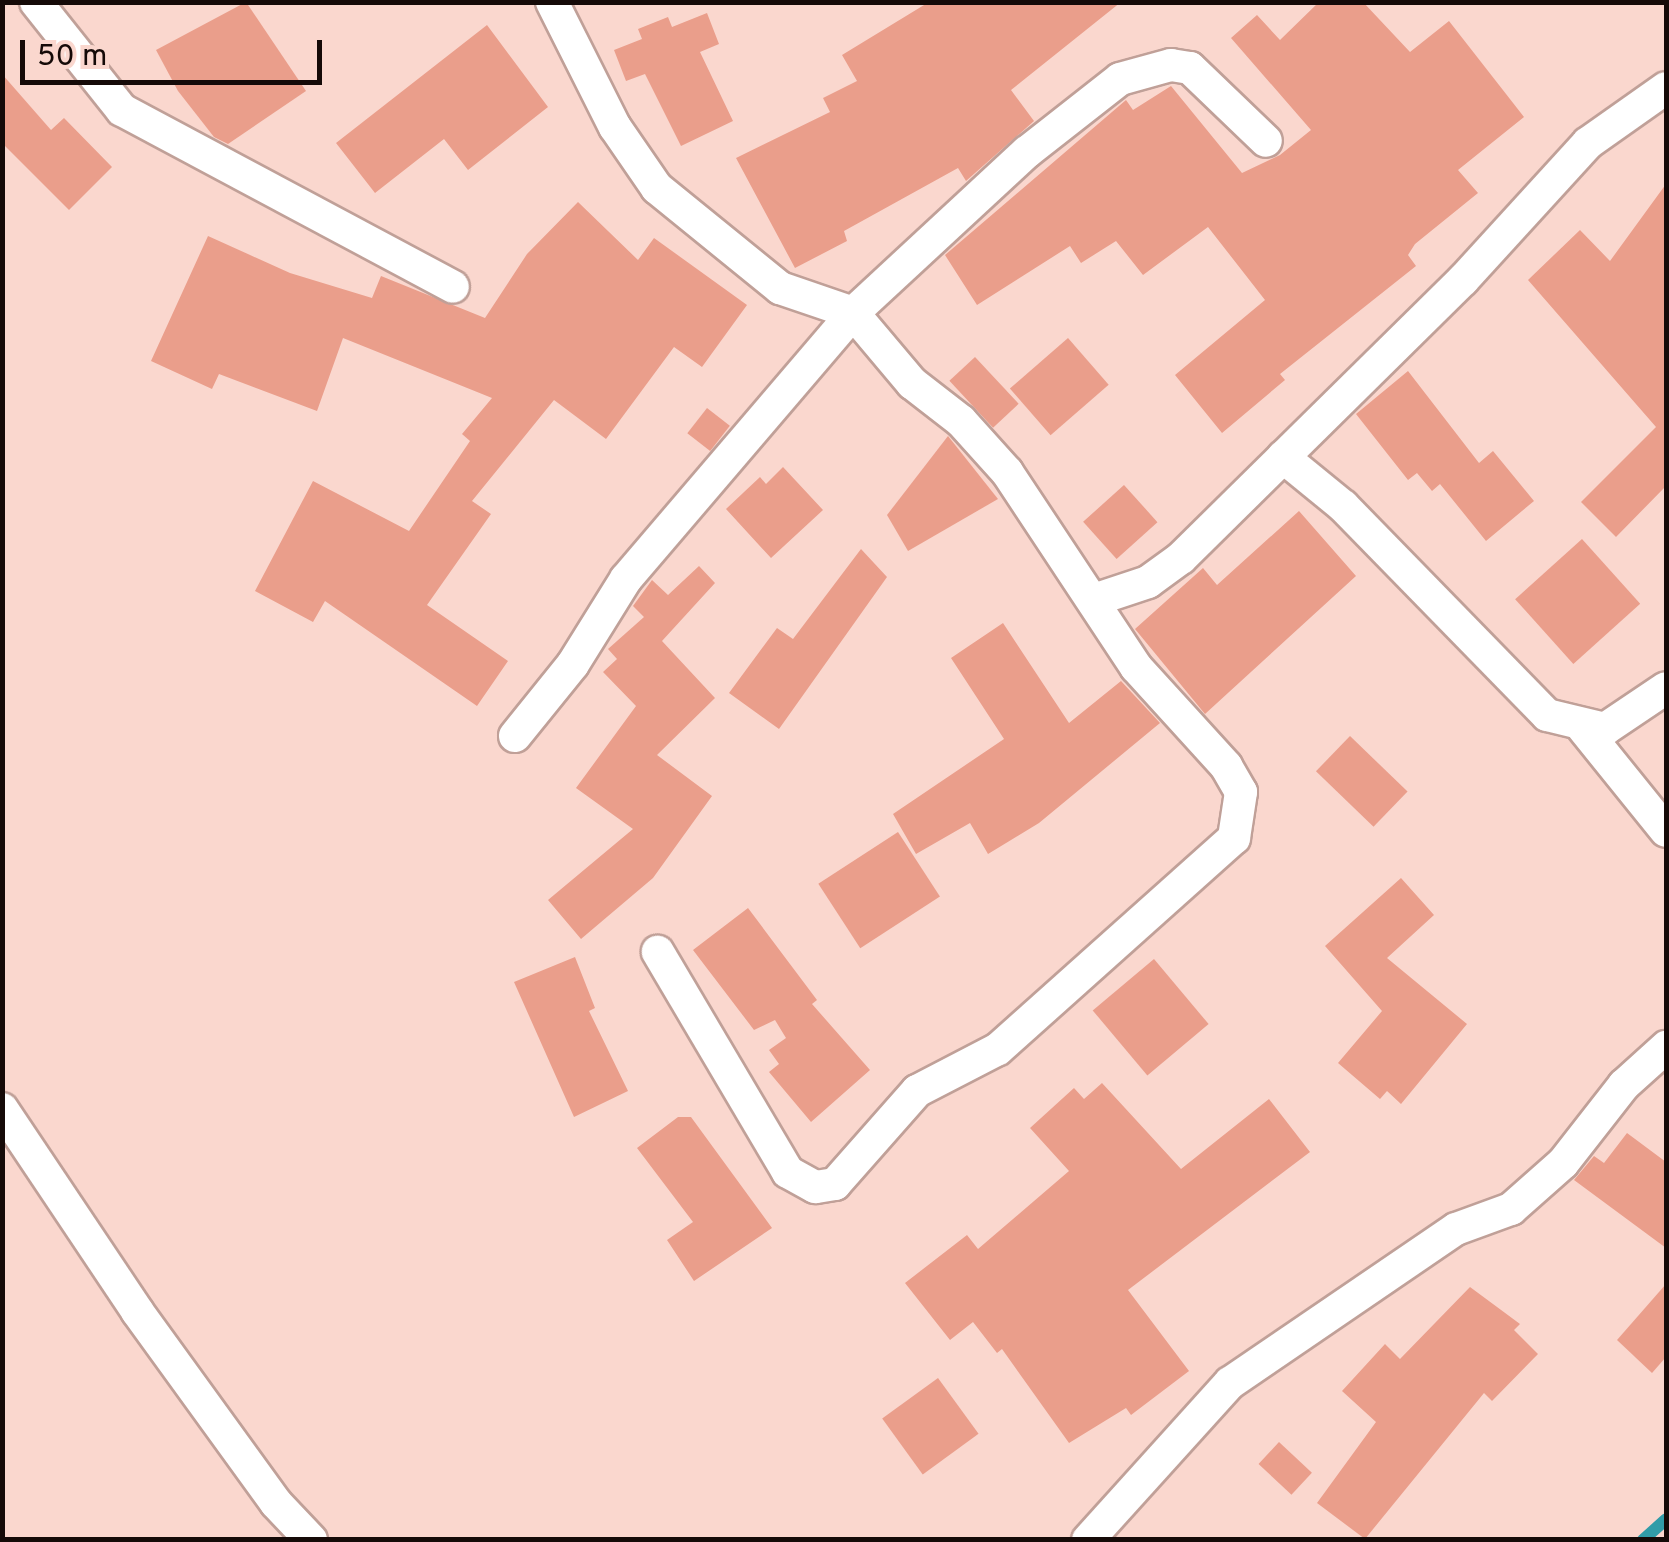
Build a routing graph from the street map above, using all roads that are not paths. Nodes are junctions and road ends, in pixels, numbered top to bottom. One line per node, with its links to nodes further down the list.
1 (36, 2): 5 (street)
2 (552, 2): 6 (street)
3 (1666, 88): 7 (street)
4 (1266, 141): 6 (street)
5 (453, 287)
6 (852, 313): 8 (street); 11 (street)
7 (1284, 457): 8 (street); 10 (street)
8 (1096, 599): 13 (street)
9 (1666, 688): 10 (street)
10 (1583, 728): 12 (street)
11 (515, 736)
12 (1666, 831)
13 (658, 952)
14 (1666, 1046): 17 (street)
15 (2, 1109): 16 (street)
16 (311, 1540)
17 (1088, 1540)

